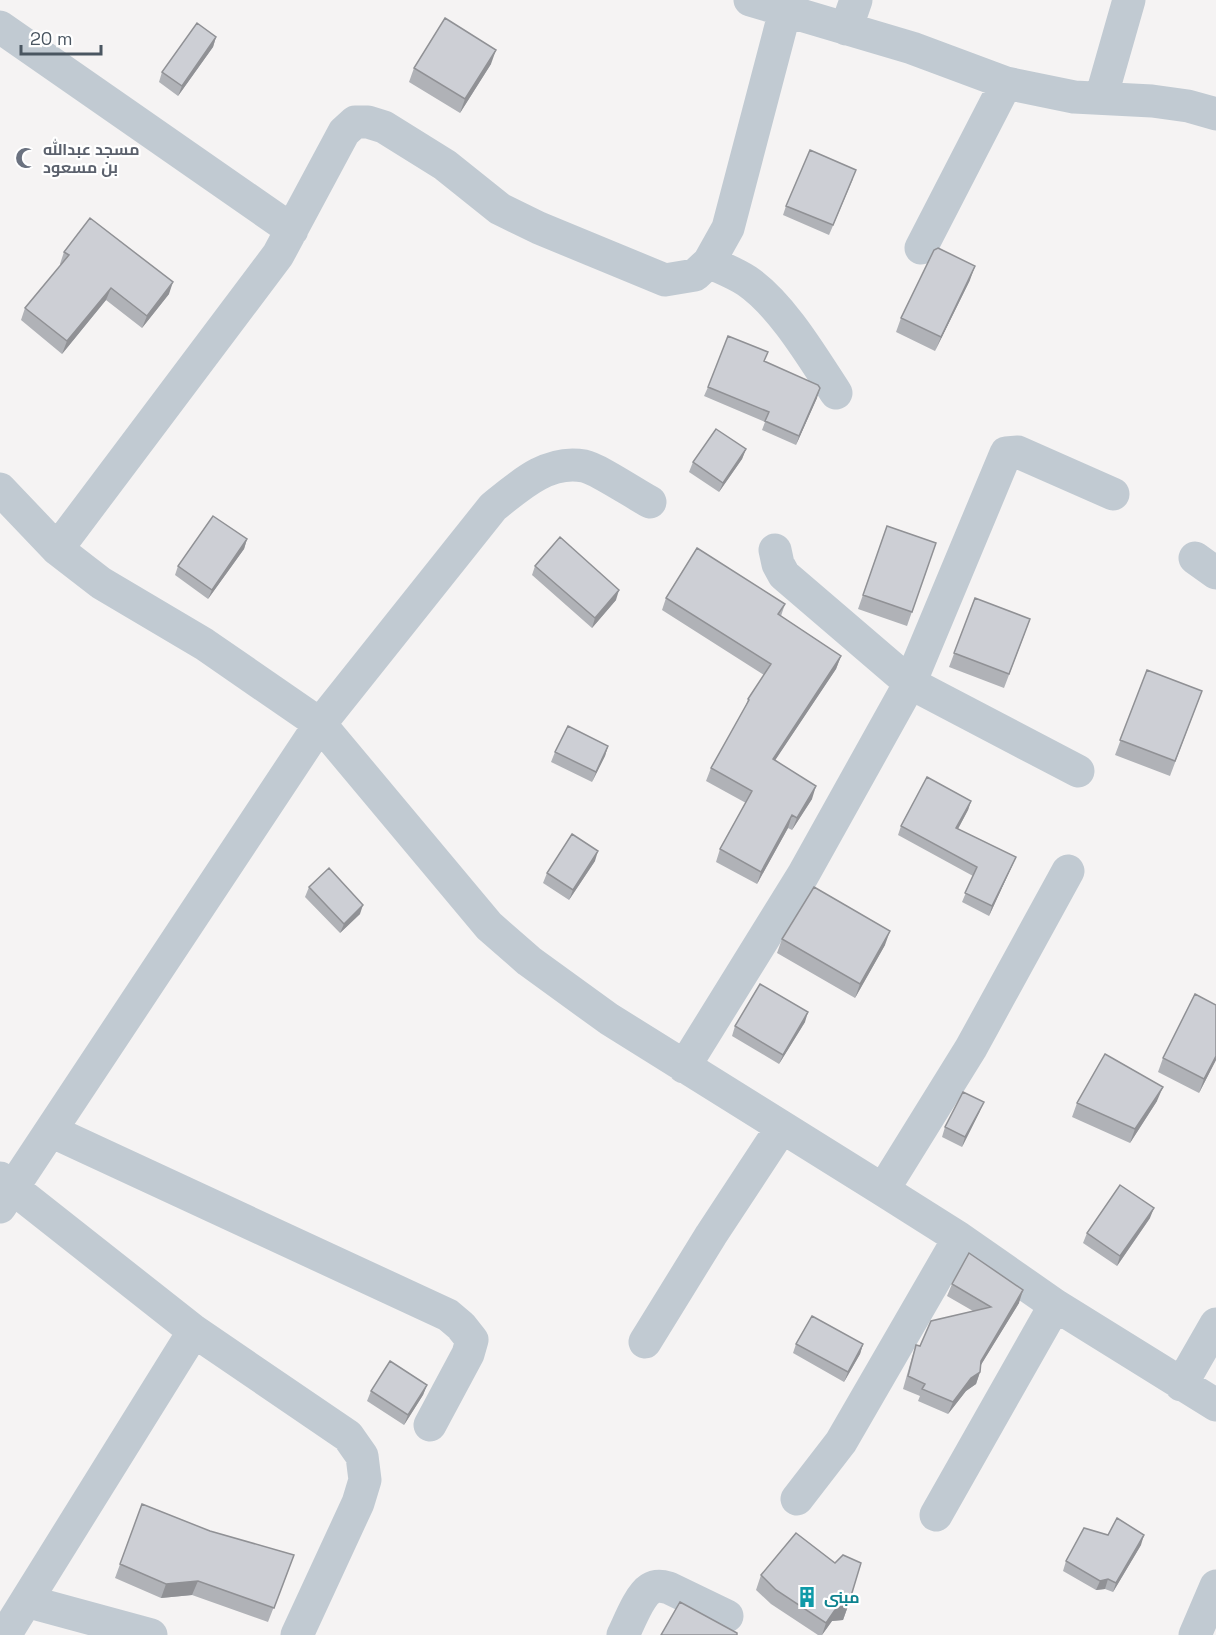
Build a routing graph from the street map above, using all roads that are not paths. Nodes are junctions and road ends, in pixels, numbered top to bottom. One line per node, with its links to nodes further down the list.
1 (750, 0): 3 (street)
2 (1129, 0): 7 (street)
3 (785, 11): 4 (street); 11 (street)
4 (851, 15): 6 (street)
5 (0, 27): 9 (street)
6 (1006, 83): 7 (street); 10 (street)
7 (1101, 98): 8 (street)
8 (1216, 114)
9 (292, 230): 11 (street); 16 (street)
10 (921, 248)
11 (709, 262): 12 (street)
12 (836, 393)
13 (0, 489): 16 (street)
14 (1113, 494): 18 (street)
15 (650, 502): 19 (street)
16 (57, 549): 19 (street)
17 (775, 550): 18 (street)
18 (910, 683): 20 (street); 22 (street)
19 (320, 724): 22 (street); 24 (street)
20 (1078, 771)
21 (1068, 871): 25 (street)
22 (684, 1067): 23 (street)
23 (782, 1127): 25 (street); 31 (street)
24 (51, 1131): 26 (street); 34 (street)
25 (883, 1190): 27 (street)
26 (4, 1191): 30 (street)
27 (959, 1238): 28 (street); 35 (street)
28 (1055, 1305): 32 (street); 36 (street)
29 (1216, 1324): 32 (street)
30 (194, 1331): 38 (street); 42 (street)
31 (645, 1342)
32 (1181, 1385): 33 (street)
33 (1216, 1405)
34 (430, 1425)
35 (797, 1500)
36 (936, 1515)
37 (1216, 1586): 44 (street)
38 (26, 1601): 40 (street); 41 (street)
39 (727, 1616): 43 (street)
40 (5, 1635)
41 (150, 1635)
42 (297, 1635)
43 (623, 1635)
44 (1195, 1635)

